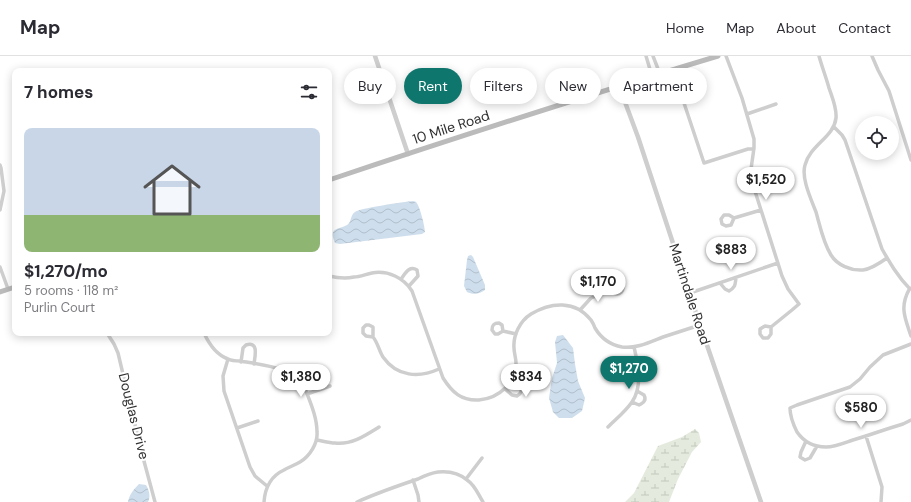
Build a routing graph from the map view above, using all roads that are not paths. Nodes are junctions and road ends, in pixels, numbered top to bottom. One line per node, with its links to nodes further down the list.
1 (375, 56): 18 (street)
2 (646, 56): 8 (street)
3 (654, 56): 9 (street)
4 (718, 56): 10 (main road, 10 Mile Road)
5 (726, 56): 15 (street)
6 (819, 56): 16 (street)
7 (872, 56): 19 (street)
8 (650, 68)
9 (658, 68)
10 (679, 68)
11 (609, 89): 18 (main road, 10 Mile Road)
12 (626, 104): 38 (street, Martindale Road)
13 (684, 104): 17 (street)
14 (776, 104): 15 (street)
15 (746, 114): 17 (street)
16 (834, 127): 25 (street); 25 (street)
17 (754, 149): 23 (street)
18 (408, 154): 21 (main road, 10 Mile Road)
19 (911, 160)
20 (0, 165): 22 (street)
21 (332, 179)
22 (0, 210)
23 (761, 210): 24 (street); 26 (street)
24 (734, 218)
25 (887, 258): 34 (street)
26 (778, 263): 29 (street); 41 (street)
27 (0, 267): 35 (street)
28 (332, 277): 30 (street)
29 (736, 278): 31 (street); 31 (street)
30 (401, 279): 32 (street); 32 (street)
31 (720, 283): 38 (street)
32 (409, 286): 53 (street)
33 (12, 288): 35 (main road)
34 (910, 288): 46 (street)
35 (8, 289): 37 (main road)
36 (611, 290): 39 (street)
37 (0, 291)
38 (690, 293): 40 (street, Martindale Road)
39 (580, 310): 43 (street); 49 (street)
40 (700, 325): 49 (street); 78 (street, Martindale Road)
41 (771, 327)
42 (503, 330): 43 (street)
43 (516, 334): 54 (street)
44 (109, 336): 73 (street, Douglas Drive)
45 (206, 336): 50 (street)
46 (911, 336)
47 (373, 337): 53 (street)
48 (911, 344): 67 (street)
49 (634, 347): 57 (street)
50 (228, 359): 51 (street); 64 (street)
51 (241, 362): 52 (street); 52 (street)
52 (254, 364): 58 (street)
53 (439, 369): 56 (street)
54 (511, 380): 56 (street); 56 (street)
55 (330, 386): 58 (street)
56 (505, 389)
57 (637, 391): 59 (street); 59 (street)
58 (307, 394): 66 (street)
59 (632, 402): 63 (street)
60 (911, 420): 65 (street)
61 (258, 421): 64 (street)
62 (379, 427): 66 (street)
63 (608, 427)
64 (237, 428): 72 (street)
65 (866, 436): 68 (street); 79 (street)
66 (317, 440): 72 (street)
67 (806, 441): 68 (street); 68 (street)
68 (817, 446)
69 (482, 458): 70 (street)
70 (466, 479): 71 (street); 77 (street)
71 (413, 480): 75 (street); 76 (street)
72 (268, 486): 74 (street)
73 (155, 502)
74 (264, 502)
75 (357, 502)
76 (419, 502)
77 (483, 502)
78 (761, 502)
79 (881, 502)

